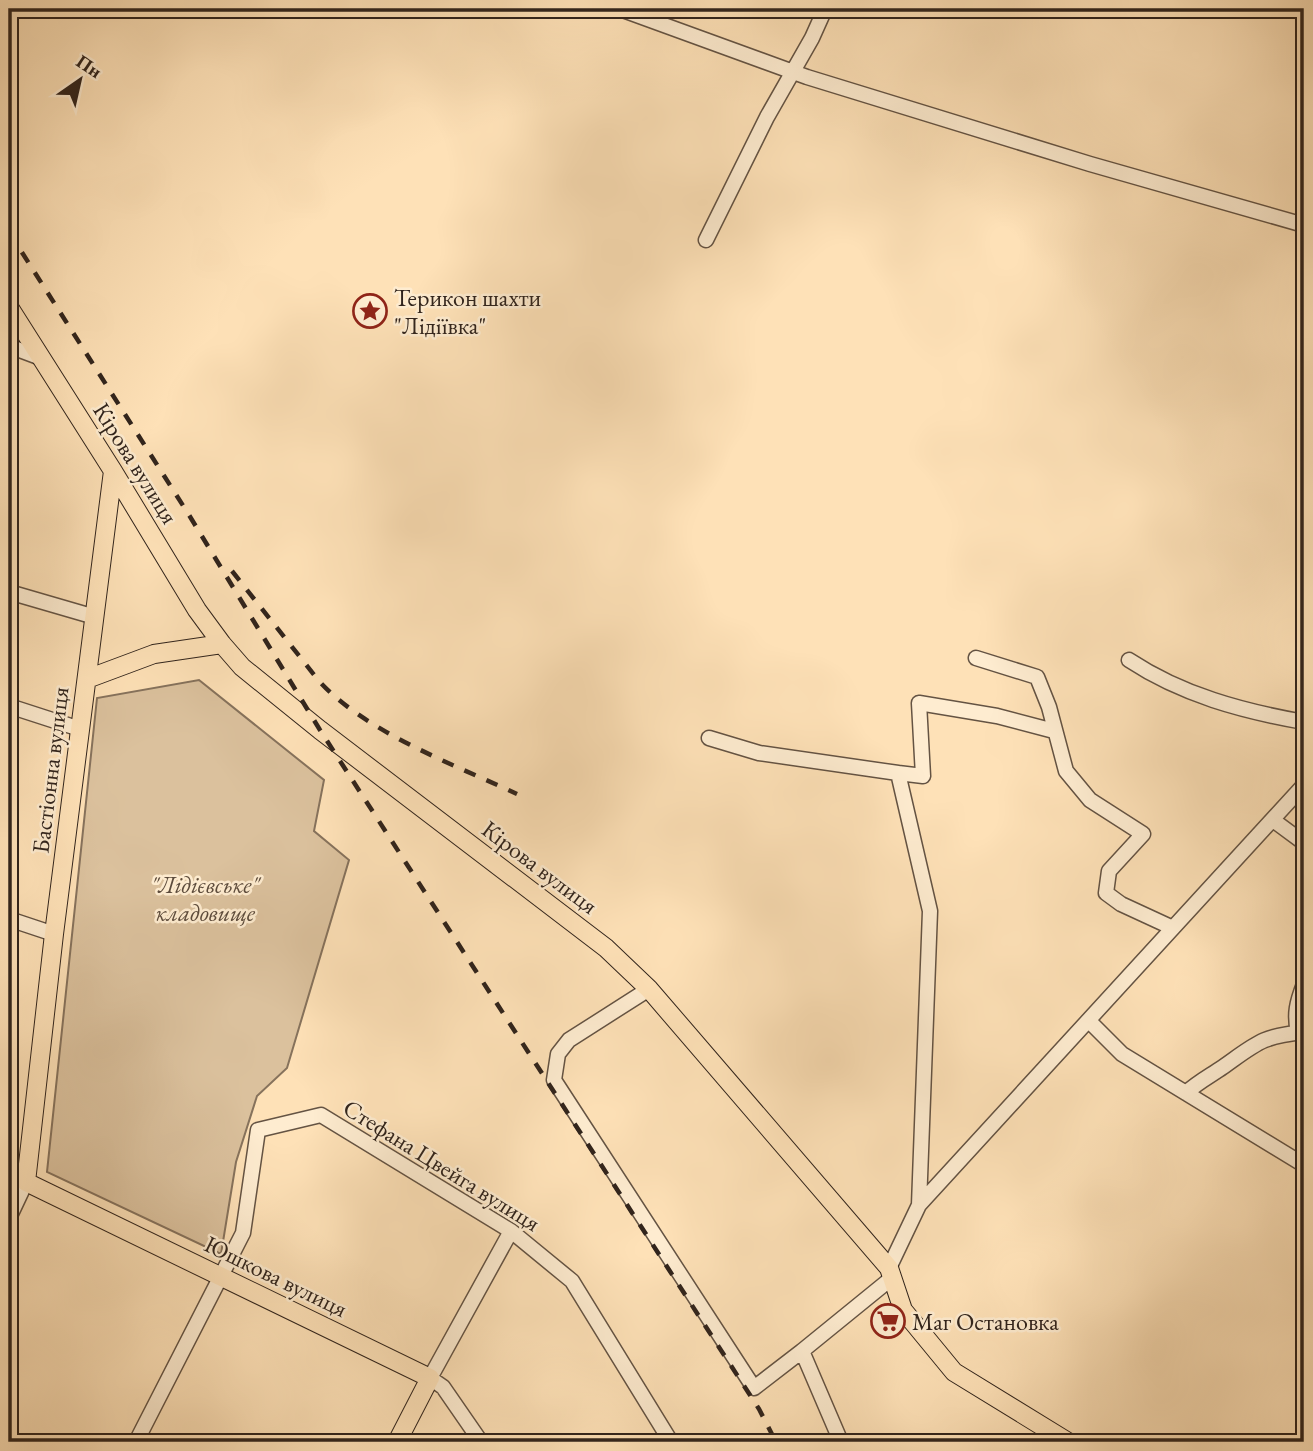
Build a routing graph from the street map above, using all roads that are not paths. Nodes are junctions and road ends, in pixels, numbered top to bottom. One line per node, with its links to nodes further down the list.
1 (620, 9): 3 (street)
2 (825, 9): 4 (street)
3 (1304, 225)
4 (706, 240)
5 (9, 307): 7 (main road, Кірова вулиця)
6 (9, 346): 7 (street)
7 (41, 358): 8 (main road, Кірова вулиця)
8 (113, 471): 10 (main road, Бастіонна вулиця); 11 (main road, Кірова вулиця)
9 (9, 592): 10 (street)
10 (96, 617): 14 (main road, Бастіонна вулиця)
11 (222, 645): 14 (main road); 28 (main road, Кірова вулиця)
12 (976, 658): 18 (street)
13 (1129, 660): 16 (street)
14 (87, 679): 17 (main road, Бастіонна вулиця)
15 (9, 706): 17 (street)
16 (1304, 722)
17 (79, 729): 26 (main road, Бастіонна вулиця)
18 (1054, 731): 20 (street); 25 (street)
19 (709, 738): 20 (street)
20 (898, 773): 35 (street)
21 (1304, 785): 22 (street)
22 (1273, 820): 23 (street); 25 (street)
23 (1304, 841)
24 (9, 919): 26 (street)
25 (1173, 928): 29 (street)
26 (54, 933): 34 (main road, Бастіонна вулиця)
27 (1304, 984): 30 (street)
28 (649, 989): 38 (main road, Кірова вулиця); 40 (street)
29 (1089, 1021): 31 (street); 35 (street)
30 (1301, 1032): 31 (street)
31 (1186, 1093): 32 (street)
32 (1304, 1165)
33 (9, 1174): 34 (street)
34 (26, 1182): 36 (street); 39 (main road, Юшкова вулиця)
35 (919, 1205): 38 (street)
36 (9, 1218)
37 (511, 1231): 39 (street, Стефана Цвейга вулиця); 41 (street); 45 (street, Стефана Цвейга вулиця)
38 (891, 1273): 40 (street); 47 (main road, Кірова вулиця)
39 (220, 1276): 41 (main road, Юшкова вулиця); 42 (street)
40 (802, 1351): 46 (street)
41 (430, 1378): 43 (main road); 44 (street, Юшкова вулиця)
42 (136, 1442)
43 (397, 1442)
44 (481, 1442)
45 (671, 1442)
46 (841, 1442)
47 (1068, 1442)

